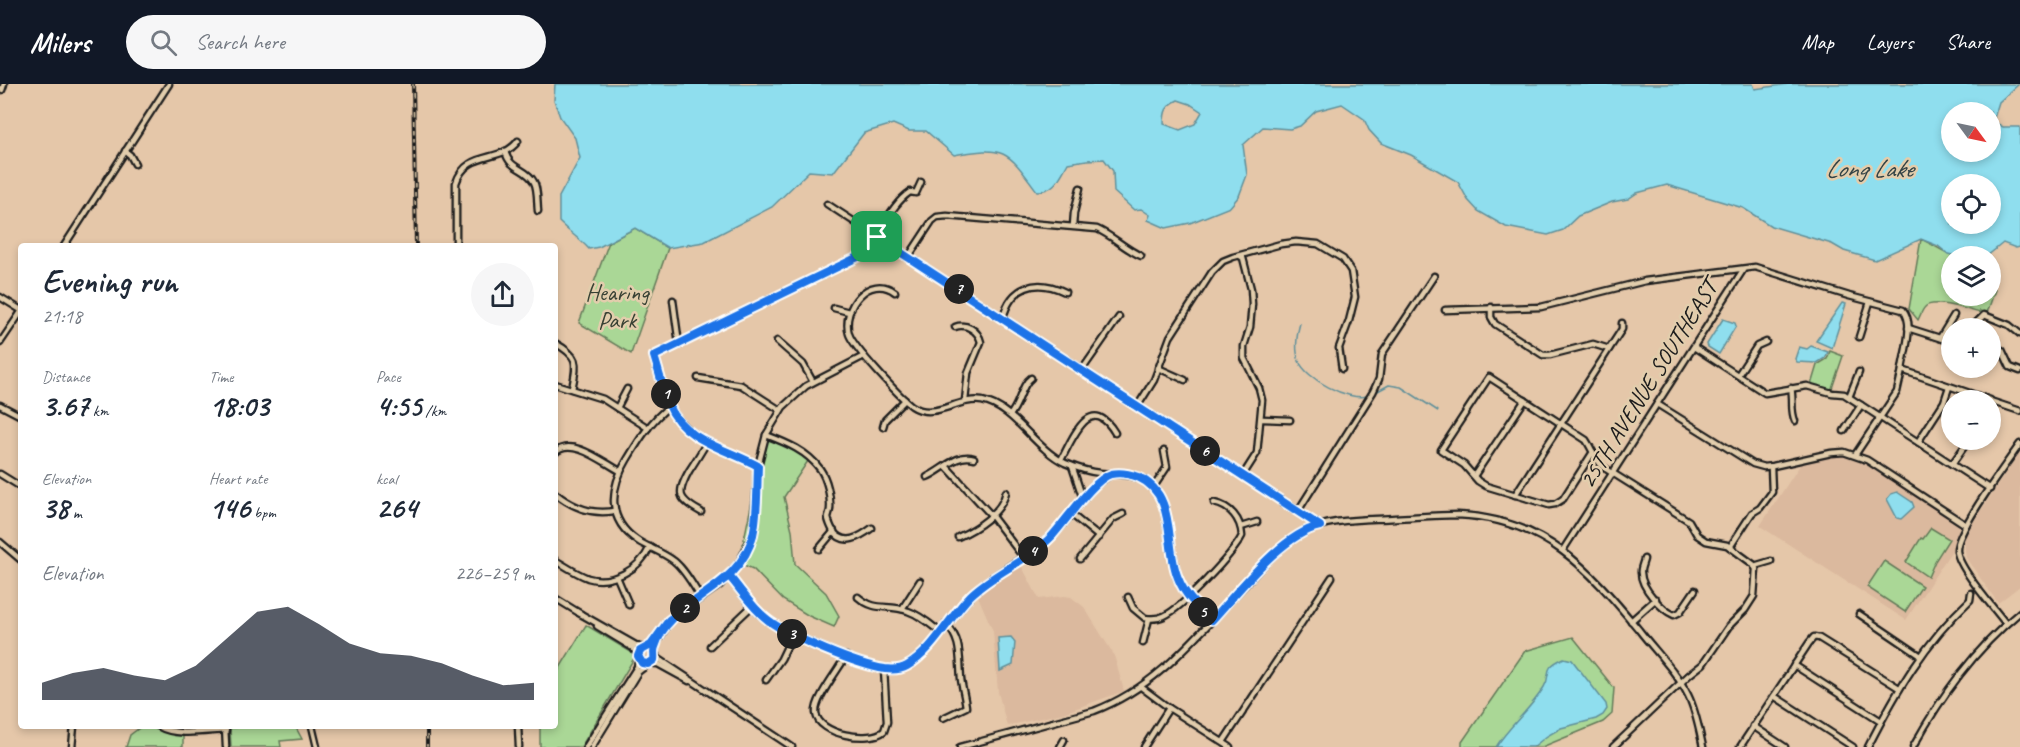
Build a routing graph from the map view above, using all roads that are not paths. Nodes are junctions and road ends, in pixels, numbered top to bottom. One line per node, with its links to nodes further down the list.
1 (4, 84): 3 (street)
2 (169, 84): 5 (street)
3 (1, 90)
4 (518, 141): 6 (street)
5 (125, 151): 7 (street); 14 (street)
6 (505, 151): 11 (street); 15 (street)
7 (135, 164)
8 (921, 182): 13 (street)
9 (1080, 188): 12 (street)
10 (827, 204): 13 (street)
11 (538, 211)
12 (1073, 226): 16 (street); 17 (street)
13 (877, 237): 16 (street); 45 (street)
14 (66, 243)
15 (456, 243)
16 (909, 256): 34 (street)
17 (1141, 256)
18 (1240, 256): 51 (street); 52 (street); 84 (street)
19 (1743, 270): 25 (street); 26 (street); 47 (street, 25TH AVENUE SOUTHEAST)
20 (1434, 276): 123 (street)
21 (895, 292): 30 (street)
22 (1065, 292): 34 (street)
23 (0, 297): 28 (street)
24 (673, 300): 45 (street)
25 (1870, 302): 38 (street); 40 (street)
26 (1491, 307): 29 (street); 48 (street)
27 (834, 308): 30 (street)
28 (18, 309)
29 (1445, 310)
30 (849, 312): 50 (street)
31 (1954, 315): 41 (street)
32 (18, 316): 44 (street)
33 (1119, 317): 53 (street)
34 (1003, 318): 53 (street)
35 (2001, 322): 39 (street)
36 (1622, 323): 48 (street)
37 (955, 327): 71 (street)
38 (1908, 328): 41 (street); 54 (street)
39 (2020, 334)
40 (1859, 337)
41 (1940, 338)
42 (777, 341): 61 (street)
43 (1766, 342): 57 (street)
44 (0, 343)
45 (680, 344): 76 (street)
46 (558, 345): 65 (street)
47 (1694, 347): 57 (street); 72 (street, 25TH AVENUE SOUTHEAST)
48 (1609, 349): 87 (street)
49 (2001, 350): 55 (street)
50 (864, 356): 61 (street); 69 (street)
51 (1158, 368): 60 (street); 77 (street)
52 (1342, 369)
53 (1082, 370): 77 (street)
54 (1902, 370): 63 (street); 83 (street)
55 (2020, 371)
56 (1859, 372): 68 (street)
57 (1738, 375): 64 (street)
58 (698, 378): 79 (street)
59 (1031, 378): 82 (street)
60 (1185, 380)
61 (813, 382): 79 (street)
62 (558, 385): 65 (street)
63 (1949, 387): 67 (street); 94 (street)
64 (1791, 388): 68 (street); 86 (street)
65 (572, 389): 78 (street)
66 (627, 389): 78 (street)
67 (1958, 390)
68 (1849, 397): 75 (street)
69 (905, 400): 71 (street); 88 (street)
70 (1525, 400): 87 (street); 113 (street); 113 (street)
71 (965, 401): 82 (street)
72 (1658, 404): 107 (street); 111 (street, 25TH AVENUE SOUTHEAST)
73 (2001, 404): 80 (street)
74 (0, 405): 81 (street)
75 (1860, 405): 83 (street); 90 (street)
76 (670, 406): 89 (street); 93 (street)
77 (1137, 407): 112 (street)
78 (616, 408): 89 (street)
79 (780, 410): 92 (street)
80 (2020, 411)
81 (18, 414)
82 (1010, 415): 102 (street)
83 (1880, 417): 94 (street); 100 (street)
84 (1262, 419): 85 (street); 112 (street)
85 (1290, 420)
86 (1795, 421)
87 (1561, 424): 99 (street); 120 (street)
88 (883, 427)
89 (648, 428): 108 (street)
90 (1844, 430)
91 (1115, 433): 102 (street)
92 (766, 435): 104 (street); 136 (street)
93 (707, 442): 104 (street); 125 (street)
94 (1918, 442): 103 (street)
95 (2020, 444): 117 (street)
96 (558, 449): 108 (street)
97 (1962, 450): 103 (street)
98 (1164, 451): 116 (street)
99 (1593, 452): 111 (street); 120 (street)
100 (1855, 455): 107 (street); 132 (street)
101 (974, 458): 105 (street)
102 (1060, 460): 106 (street)
103 (1952, 464): 117 (street)
104 (758, 466): 151 (street)
105 (946, 466): 114 (street); 128 (street)
106 (1072, 466): 110 (street); 121 (street)
107 (1771, 466): 141 (street)
108 (620, 471): 124 (street)
109 (0, 474): 115 (street)
110 (1112, 474): 116 (street); 121 (street)
111 (1613, 474): 129 (street, 25TH AVENUE SOUTHEAST); 141 (street)
112 (1243, 475): 123 (street)
113 (1474, 476): 120 (street)
114 (927, 477)
115 (18, 485)
116 (1153, 488): 159 (street)
117 (1990, 489): 132 (street)
118 (1005, 492): 128 (street)
119 (558, 495): 124 (street)
120 (1515, 495)
121 (1083, 499): 126 (street)
122 (1214, 503): 134 (street)
123 (1298, 511): 133 (street)
124 (614, 512): 140 (street)
125 (701, 512)
126 (1071, 514): 138 (street); 145 (street)
127 (1122, 514): 138 (street)
128 (991, 515): 137 (street); 145 (street)
129 (1585, 518): 131 (street, 25TH AVENUE SOUTHEAST); 143 (street, 25TH AVENUE SOUTHEAST)
130 (1257, 522): 134 (street)
131 (1592, 523)
132 (1966, 525): 174 (street)
133 (1320, 526): 143 (street); 171 (street)
134 (1241, 527): 159 (street)
135 (872, 528): 136 (street)
136 (834, 531): 142 (street)
137 (958, 537)
138 (1099, 537): 147 (street)
139 (0, 542): 144 (street)
140 (650, 547): 152 (street); 160 (street)
141 (1730, 547): 150 (street)
142 (819, 549)
143 (1563, 550): 172 (street)
144 (18, 557)
145 (1023, 557): 173 (street)
146 (1644, 559): 161 (street)
147 (1080, 560)
148 (1771, 561): 150 (street)
149 (558, 562): 152 (street)
150 (1754, 566): 188 (street)
151 (729, 576): 160 (street); 164 (street)
152 (617, 577): 163 (street)
153 (1332, 577): 204 (street)
154 (920, 581): 165 (street)
155 (1695, 590): 161 (street)
156 (1971, 593): 182 (street)
157 (858, 597): 165 (street)
158 (1128, 597): 170 (street)
159 (1188, 597): 170 (street); 171 (street)
160 (701, 598): 169 (street)
161 (1656, 599): 172 (street)
162 (558, 600): 167 (street)
163 (629, 605)
164 (752, 606): 176 (street); 178 (street)
165 (902, 609): 175 (street)
166 (2020, 612): 174 (street)
167 (579, 613): 179 (street); 183 (street)
168 (1859, 614): 182 (street)
169 (673, 617): 179 (street); 180 (street)
170 (1149, 619): 177 (street)
171 (1212, 620): 189 (street)
172 (1631, 621): 188 (street)
173 (946, 624): 175 (street); 194 (street)
174 (2006, 624): 222 (street)
175 (940, 632): 186 (street)
176 (793, 634): 181 (street); 187 (street)
177 (1143, 644)
178 (710, 646)
179 (645, 648): 180 (street); 183 (street)
180 (655, 654): 184 (street); 191 (street)
181 (846, 656): 186 (street); 186 (street)
182 (1921, 656): 190 (street)
183 (639, 657): 184 (street); 209 (street)
184 (649, 664): 191 (street); 210 (street)
185 (1794, 665): 190 (street); 192 (street); 195 (street)
186 (884, 669)
187 (766, 680)
188 (1681, 683): 216 (street); 217 (street)
189 (1141, 687): 193 (street); 212 (street)
190 (1899, 688): 195 (street)
191 (712, 695): 211 (street)
192 (1774, 696): 196 (street); 220 (street)
193 (1169, 708): 204 (street); 214 (street)
194 (943, 718)
195 (1881, 721): 221 (street)
196 (1753, 726): 218 (street); 219 (street)
197 (74, 729): 205 (street)
198 (163, 729): 199 (street)
199 (213, 729)
200 (226, 729): 206 (street)
201 (313, 729): 207 (street)
202 (518, 729): 208 (street)
203 (1064, 740): 213 (street)
204 (1223, 742): 215 (street)
205 (72, 747)
206 (226, 747)
207 (317, 747)
208 (519, 747)
209 (586, 747)
210 (592, 747)
211 (792, 747)
212 (960, 747)
213 (1060, 747)
214 (1144, 747)
215 (1230, 747)
216 (1613, 747)
217 (1703, 747)
218 (1740, 747)
219 (1785, 747)
220 (1853, 747)
221 (1868, 747)
222 (1913, 747)

